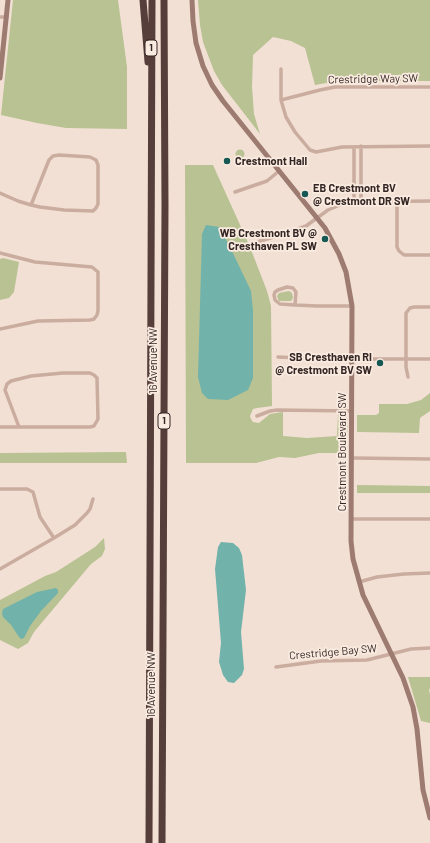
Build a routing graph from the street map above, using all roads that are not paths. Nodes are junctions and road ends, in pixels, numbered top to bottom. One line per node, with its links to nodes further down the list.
1 (8, 0): 7 (street)
2 (143, 0): 12 (highway)
3 (152, 0): 12 (highway, 16 Avenue NW / 1)
4 (164, 0): 57 (highway, 16 Avenue NW / 1)
5 (192, 0): 17 (street, Crestmont Boulevard SW)
6 (0, 17): 7 (street)
7 (7, 17): 8 (street)
8 (3, 23): 10 (street)
9 (281, 68): 13 (street)
10 (0, 78)
11 (430, 87): 13 (street, Crestridge Way SW)
12 (151, 96): 56 (highway, 16 Avenue NW / 1)
13 (282, 100): 16 (street)
14 (360, 146): 15 (street); 16 (street); 21 (street)
15 (430, 146)
16 (354, 147): 20 (street)
17 (280, 171): 19 (street); 25 (street, Crestmont Boulevard SW)
18 (0, 192): 24 (street)
19 (235, 192)
20 (354, 201): 21 (street); 25 (street)
21 (361, 201): 22 (street)
22 (397, 201): 23 (street); 28 (street)
23 (430, 201)
24 (31, 205): 24 (street)
25 (317, 218): 26 (street); 30 (street, Crestmont Boulevard SW)
26 (257, 242)
27 (0, 253): 32 (street)
28 (430, 255)
29 (295, 305): 29 (street); 30 (street)
30 (352, 306): 34 (street, Crestmont Boulevard SW)
31 (430, 307): 36 (street)
32 (0, 329)
33 (278, 357): 34 (street)
34 (352, 359): 36 (street); 38 (street, Crestmont Boulevard SW)
35 (430, 359): 36 (street)
36 (406, 360): 37 (street)
37 (408, 377)
38 (352, 411): 39 (street); 42 (street, Crestmont Boulevard SW)
39 (258, 416)
40 (0, 427): 41 (street)
41 (19, 427): 41 (street)
42 (352, 458): 43 (street); 46 (street, Crestmont Boulevard SW)
43 (430, 458)
44 (0, 489): 48 (street)
45 (94, 499): 48 (street)
46 (351, 519): 47 (street); 51 (street, Crestmont Boulevard SW)
47 (430, 519)
48 (54, 538): 49 (street)
49 (0, 569)
50 (430, 573): 51 (street)
51 (359, 582): 53 (street, Crestmont Boulevard SW)
52 (430, 648): 53 (street, Crestridge Bay SW)
53 (392, 655): 54 (street, Crestridge Bay SW); 55 (street, Crestmont Boulevard SW)
54 (276, 667)
55 (430, 818)
56 (149, 843)
57 (162, 843)

